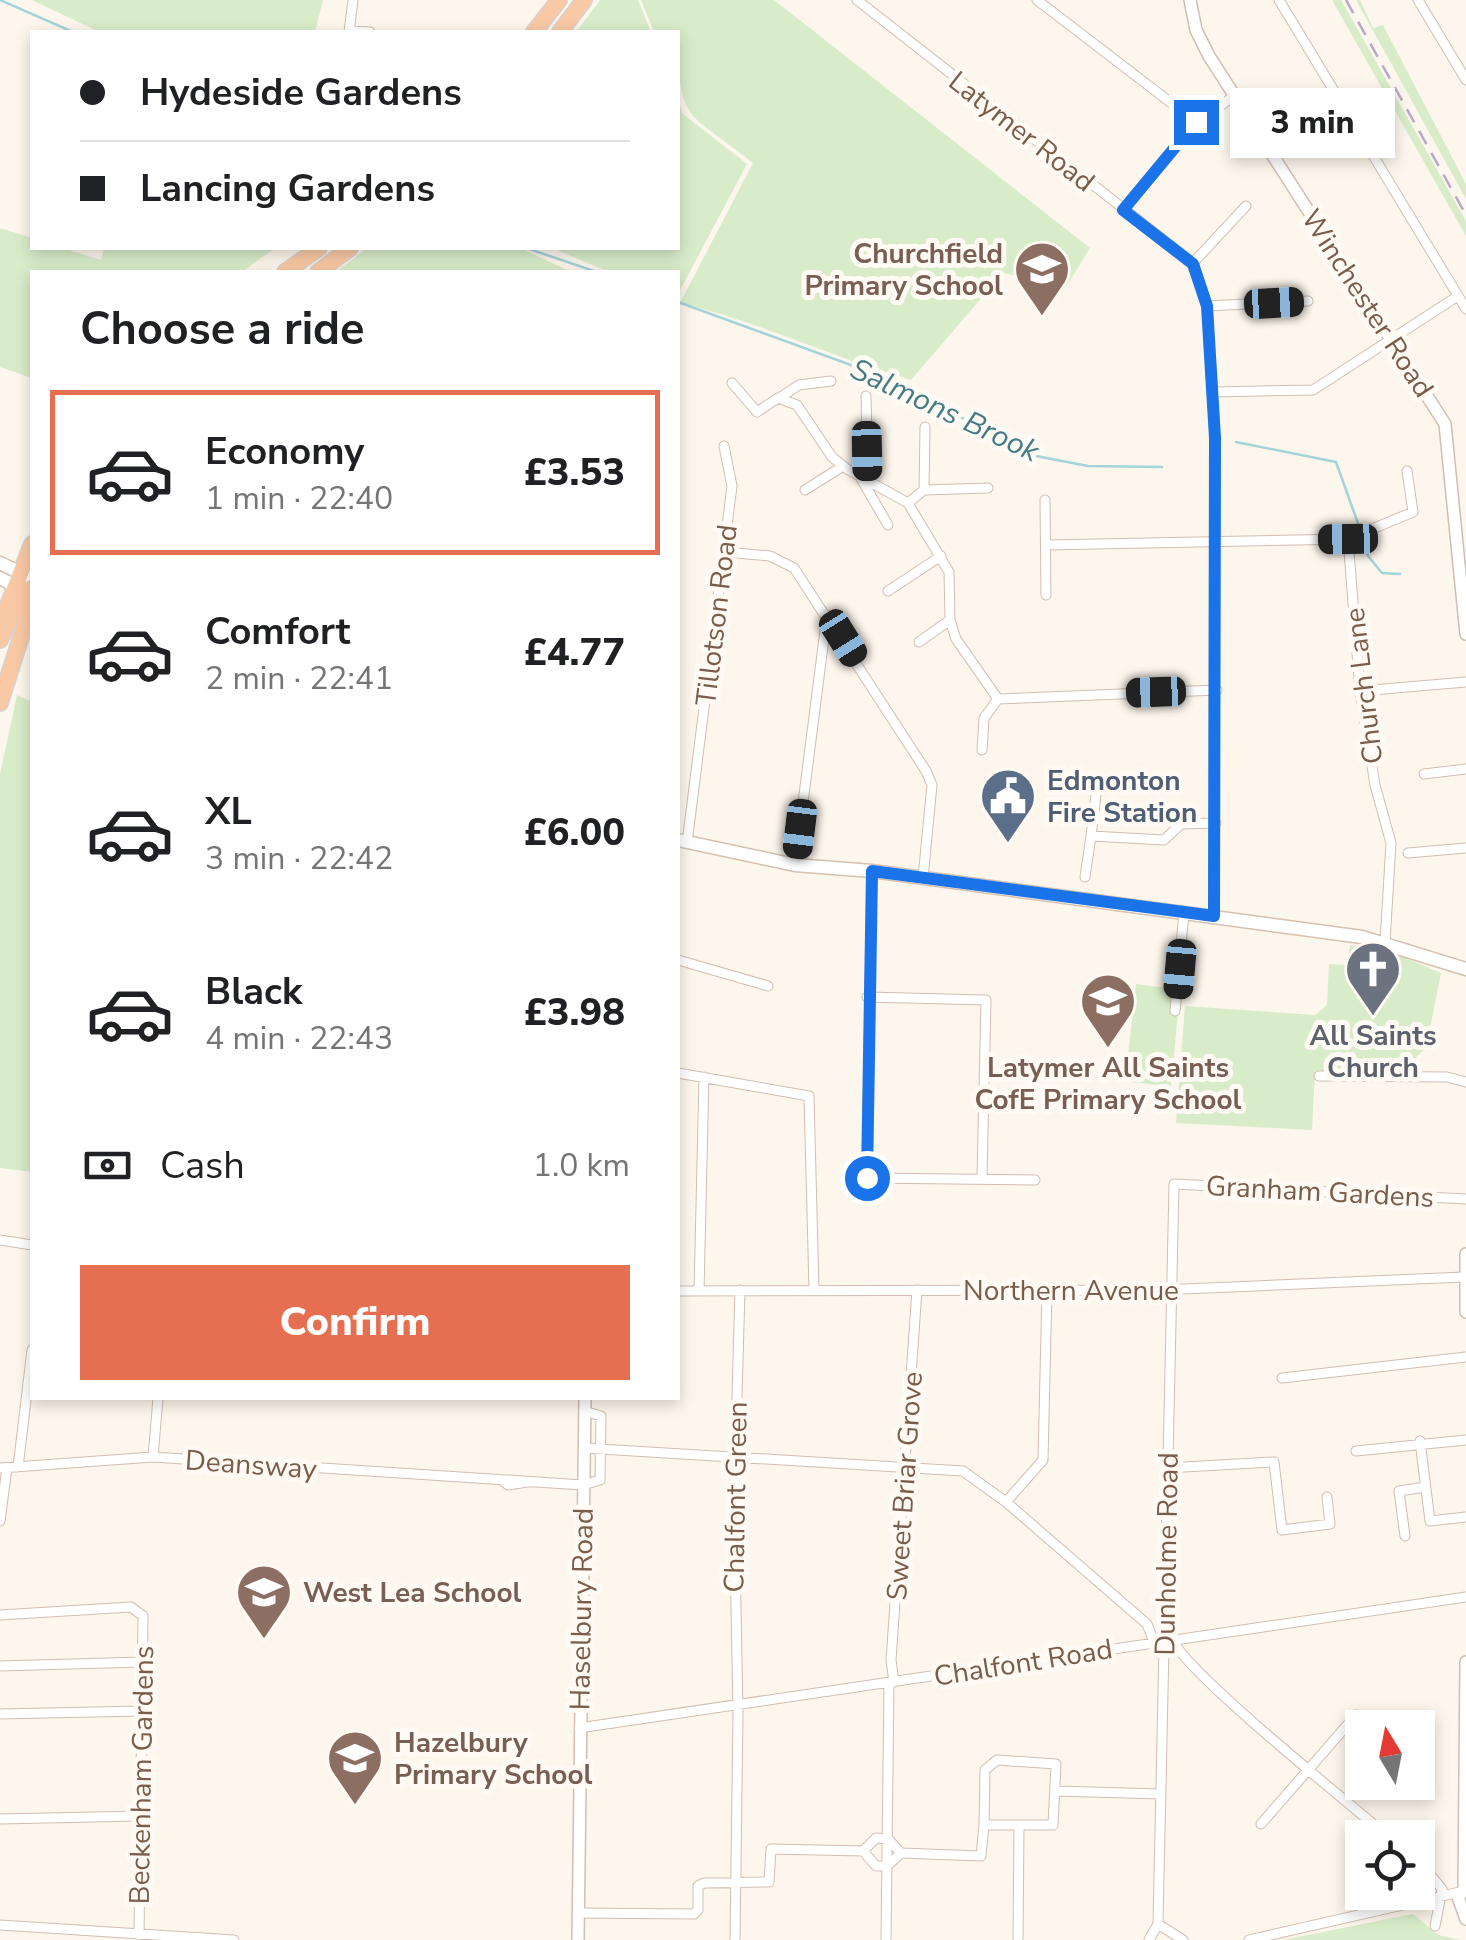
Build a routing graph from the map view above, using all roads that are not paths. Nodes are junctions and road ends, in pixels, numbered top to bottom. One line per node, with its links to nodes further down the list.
1 (353, 0): 9 (street)
2 (560, 0): 10 (highway)
3 (584, 0): 11 (highway)
4 (856, 0): 16 (street, Latymer Road)
5 (1037, 0): 14 (street)
6 (1190, 0): 13 (street, Winchester Road)
7 (1279, 0): 22 (street)
8 (1418, 0): 12 (street)
9 (350, 30)
10 (536, 30)
11 (562, 30)
12 (1466, 80)
13 (1236, 95): 14 (street); 26 (street, Winchester Road)
14 (1196, 122): 16 (street)
15 (1246, 206): 19 (street)
16 (1123, 210): 19 (street, Latymer Road)
17 (315, 250): 20 (highway)
18 (347, 250): 21 (highway)
19 (1193, 264): 24 (street)
20 (289, 270)
21 (321, 270)
22 (1458, 296): 25 (street); 26 (street)
23 (1308, 301): 24 (street)
24 (1207, 306): 29 (street)
25 (1466, 309)
26 (1394, 340): 29 (street); 56 (street, Winchester Road)
27 (831, 380): 31 (street)
28 (732, 383): 31 (street)
29 (1214, 392): 44 (street)
30 (866, 396): 36 (street)
31 (778, 398): 34 (street)
32 (926, 426): 39 (street)
33 (724, 446): 46 (street, Tillotson Road)
34 (842, 466): 36 (street); 38 (street)
35 (1408, 471): 43 (street)
36 (864, 477): 41 (street); 42 (street)
37 (988, 488): 39 (street)
38 (806, 490)
39 (924, 490): 41 (street)
40 (1044, 500): 45 (street)
41 (908, 503): 48 (street)
42 (888, 524)
43 (1351, 537): 44 (street); 61 (street, Church Lane)
44 (1216, 540): 45 (street); 60 (street)
45 (1046, 545): 52 (street)
46 (725, 552): 53 (street); 70 (street, Tillotson Road)
47 (30, 555): 50 (highway)
48 (941, 556): 51 (street); 54 (street)
49 (0, 563): 50 (main road)
50 (25, 584): 55 (highway); 57 (highway); 63 (highway)
51 (888, 591)
52 (1046, 595)
53 (827, 614): 73 (street); 76 (street)
54 (950, 620): 58 (street); 62 (street)
55 (0, 626)
56 (1466, 634)
57 (0, 640)
58 (918, 642)
59 (1466, 682): 61 (street)
60 (1217, 690): 62 (street); 68 (street)
61 (1360, 691): 79 (street, Church Lane)
62 (998, 699): 64 (street)
63 (0, 704)
64 (982, 750)
65 (1466, 769): 66 (street)
66 (1424, 774)
67 (1097, 788): 69 (street)
68 (1216, 824): 69 (street); 78 (street)
69 (1091, 836): 75 (street)
70 (682, 842): 73 (main road)
71 (1466, 848): 72 (street)
72 (1408, 853)
73 (795, 865): 74 (main road)
74 (872, 871): 76 (main road); 83 (street)
75 (1085, 877)
76 (923, 878): 77 (main road)
77 (1184, 912): 78 (main road); 84 (street)
78 (1214, 916): 79 (main road)
79 (1384, 942): 81 (main road)
80 (680, 961): 82 (street)
81 (1466, 970)
82 (768, 986)
83 (867, 998): 89 (street); 89 (street)
84 (1175, 1011)
85 (680, 1072): 87 (street)
86 (1320, 1076): 88 (street)
87 (704, 1077): 98 (street); 103 (street)
88 (1466, 1082)
89 (982, 1178): 90 (street)
90 (1036, 1180)
91 (1174, 1184): 92 (street, Granham Gardens); 101 (street, Dunholme Road)
92 (1466, 1199)
93 (0, 1240): 94 (street)
94 (30, 1246)
95 (1466, 1254): 96 (street)
96 (1464, 1277): 101 (street, Northern Avenue); 104 (street)
97 (740, 1290): 98 (street, Northern Avenue); 103 (street, Northern Avenue); 115 (street, Chalfont Green)
98 (814, 1290): 99 (street, Northern Avenue)
99 (917, 1290): 100 (street, Northern Avenue); 117 (street, Sweet Briar Grove)
100 (1047, 1290): 101 (street, Northern Avenue); 123 (street)
101 (1171, 1290): 119 (street, Dunholme Road)
102 (680, 1291): 103 (street, Northern Avenue)
103 (699, 1291)
104 (1466, 1308)
105 (1466, 1357): 107 (street)
106 (30, 1360): 118 (street)
107 (1282, 1378)
108 (158, 1400): 116 (street)
109 (584, 1404): 112 (street, Haselbury Road); 113 (street)
110 (1466, 1440): 111 (street)
111 (1420, 1441): 114 (street); 121 (street)
112 (584, 1448): 113 (street); 120 (street, Haselbury Road)
113 (600, 1448): 115 (street); 120 (street)
114 (1356, 1450)
115 (734, 1456): 117 (street); 134 (street, Chalfont Green)
116 (153, 1457): 118 (street, Deansway); 120 (street, Deansway)
117 (908, 1466): 123 (street); 133 (street, Sweet Briar Grove)
118 (8, 1468): 125 (street)
119 (1167, 1468): 122 (street); 129 (street, Dunholme Road)
120 (583, 1486): 137 (street, Haselbury Road)
121 (1426, 1486): 124 (street); 126 (street)
122 (1327, 1496)
123 (1006, 1502): 129 (street)
124 (1466, 1517)
125 (0, 1521)
126 (1405, 1536)
127 (1466, 1598): 129 (street, Chalfont Road)
128 (0, 1615): 130 (street, Beckenham Gardens)
129 (1164, 1641): 133 (street, Chalfont Road); 140 (street); 142 (street, Dunholme Road)
130 (142, 1662): 132 (street); 135 (street, Beckenham Gardens)
131 (1466, 1665): 139 (street)
132 (0, 1666)
133 (892, 1682): 134 (street, Chalfont Road); 149 (street, Sweet Briar Grove)
134 (738, 1704): 137 (street, Chalfont Road); 155 (street, Chalfont Green)
135 (141, 1711): 136 (street); 143 (street, Beckenham Gardens)
136 (0, 1714)
137 (580, 1728): 158 (street, Haselbury Road)
138 (1345, 1728): 140 (street)
139 (1465, 1752): 150 (street)
140 (1310, 1768): 145 (street); 146 (street)
141 (1056, 1792): 142 (street); 147 (street); 148 (street)
142 (1160, 1794): 160 (street, Dunholme Road)
143 (141, 1816): 144 (street); 165 (street, Beckenham Gardens)
144 (0, 1819)
145 (1369, 1820)
146 (1260, 1824)
147 (984, 1825): 148 (street); 152 (street)
148 (1020, 1826): 171 (street)
149 (886, 1838): 151 (street); 152 (street); 153 (street, Sweet Briar Grove)
150 (1465, 1840): 156 (street)
151 (863, 1852): 153 (street); 155 (street)
152 (901, 1853): 153 (street)
153 (885, 1866): 170 (street, Sweet Briar Grove)
154 (1435, 1876): 157 (street)
155 (736, 1882): 158 (street); 169 (street, Chalfont Green)
156 (1465, 1893): 157 (street); 159 (street)
157 (1444, 1894): 163 (street); 174 (street)
158 (578, 1913): 168 (street, Haselbury Road)
159 (1466, 1919)
160 (1158, 1924): 172 (street, Dunholme Road); 173 (street)
161 (0, 1925): 162 (street)
162 (21, 1926): 164 (street); 166 (street)
163 (1435, 1926)
164 (85, 1935): 165 (street)
165 (139, 1935): 167 (street)
166 (19, 1940)
167 (234, 1940)
168 (578, 1940)
169 (735, 1940)
170 (886, 1940)
171 (1018, 1940)
172 (1149, 1940)
173 (1183, 1940)
174 (1249, 1940)

